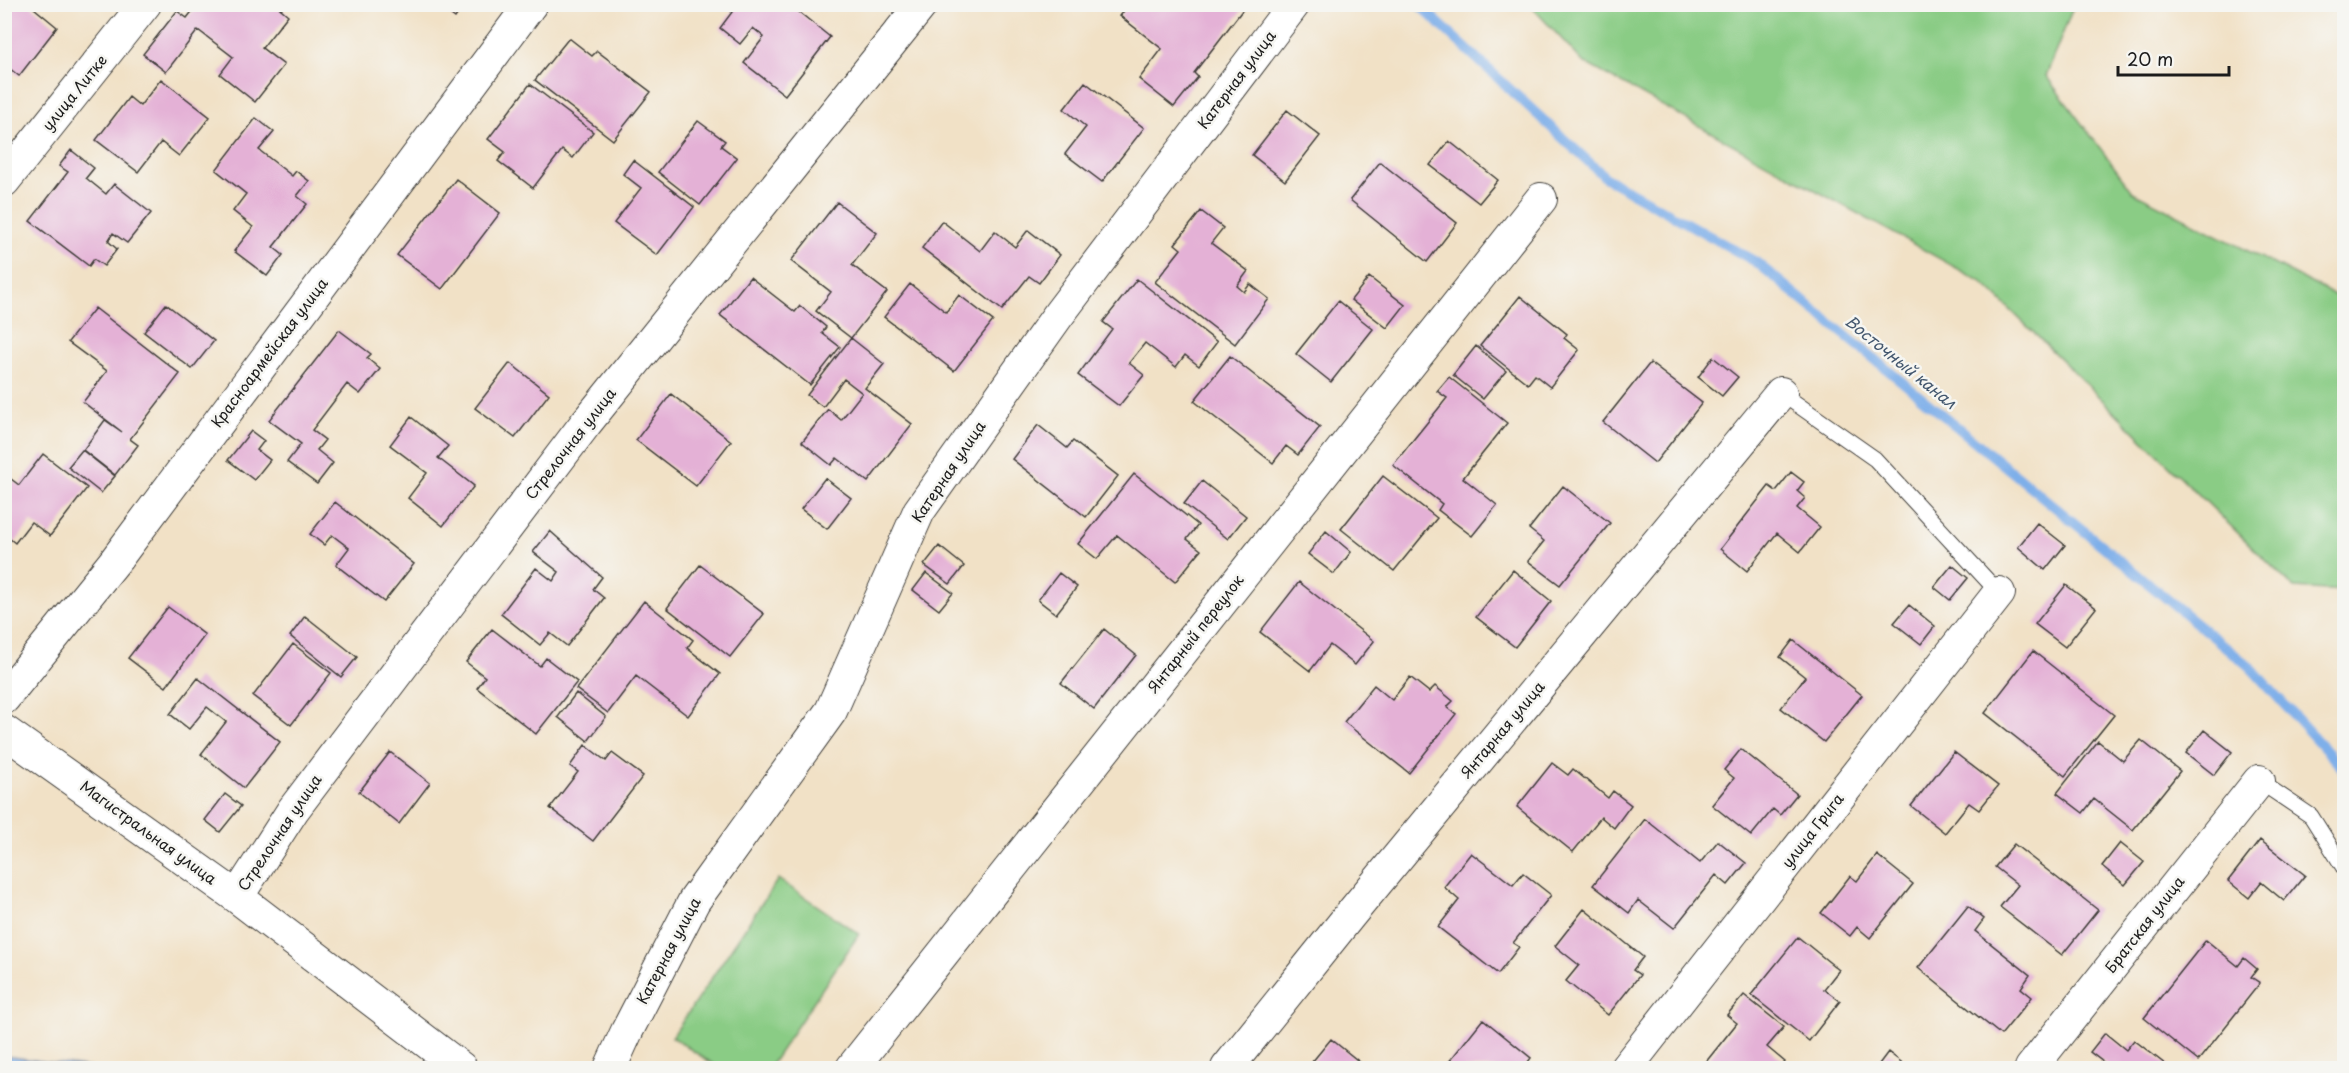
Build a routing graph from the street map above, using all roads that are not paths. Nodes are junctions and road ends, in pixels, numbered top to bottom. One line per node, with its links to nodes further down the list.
1 (145, 4): 5 (street, улица Литке)
2 (531, 4): 9 (street, Красноармейская улица)
3 (922, 4): 13 (street, Стрелочная улица)
4 (1294, 4): 15 (street, Катерная улица)
5 (4, 181)
6 (1541, 199): 16 (street, Янтарный переулок)
7 (1781, 393): 8 (lane); 17 (street, Янтарная улица)
8 (1999, 592): 18 (street, улица Грига)
9 (4, 698)
10 (4, 730): 13 (street, Магистральная улица)
11 (2259, 782): 12 (lane); 19 (street, Братская улица)
12 (2344, 868)
13 (237, 897): 14 (street, Магистральная улица)
14 (461, 1068)
15 (610, 1068)
16 (852, 1068)
17 (1227, 1068)
18 (1626, 1068)
19 (2031, 1068)

